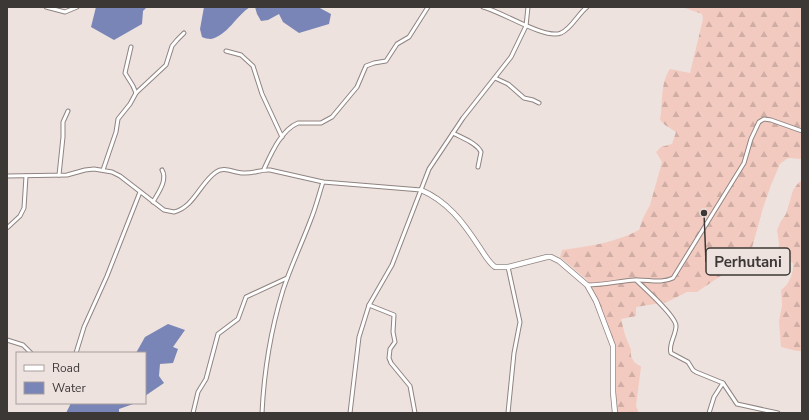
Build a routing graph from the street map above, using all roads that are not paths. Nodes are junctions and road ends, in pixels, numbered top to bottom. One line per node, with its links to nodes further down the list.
1 (46, 7): 2 (street)
2 (77, 7)
3 (428, 7): 17 (street)
4 (483, 7): 7 (street)
5 (528, 7): 7 (street)
6 (587, 7): 7 (street)
7 (526, 26): 11 (street)
8 (184, 33): 12 (street)
9 (131, 47): 12 (street)
10 (226, 51): 17 (street)
11 (495, 78): 13 (street); 16 (street)
12 (136, 93): 20 (street)
13 (539, 103)
14 (68, 111): 22 (street)
15 (802, 131): 32 (street)
16 (453, 133): 18 (street); 26 (street)
17 (282, 137): 19 (street)
18 (478, 167)
19 (264, 169): 25 (street); 28 (street)
20 (103, 170): 22 (street); 27 (street)
21 (162, 170): 28 (street)
22 (59, 175): 24 (street)
23 (7, 176): 24 (street)
24 (26, 176): 29 (street)
25 (324, 182): 26 (street); 31 (street)
26 (420, 190): 30 (street); 34 (street)
27 (140, 192): 28 (street); 37 (street)
28 (153, 202)
29 (7, 228)
30 (508, 267): 33 (street); 43 (street)
31 (288, 278): 39 (street); 40 (street)
32 (636, 280): 33 (street); 38 (street)
33 (587, 285): 44 (street)
34 (369, 305): 41 (street); 42 (street)
35 (7, 340): 36 (street)
36 (30, 352)
37 (76, 352)
38 (723, 383): 45 (street); 46 (street)
39 (193, 413)
40 (262, 413)
41 (350, 413)
42 (415, 413)
43 (508, 413)
44 (615, 413)
45 (709, 413)
46 (778, 413)

